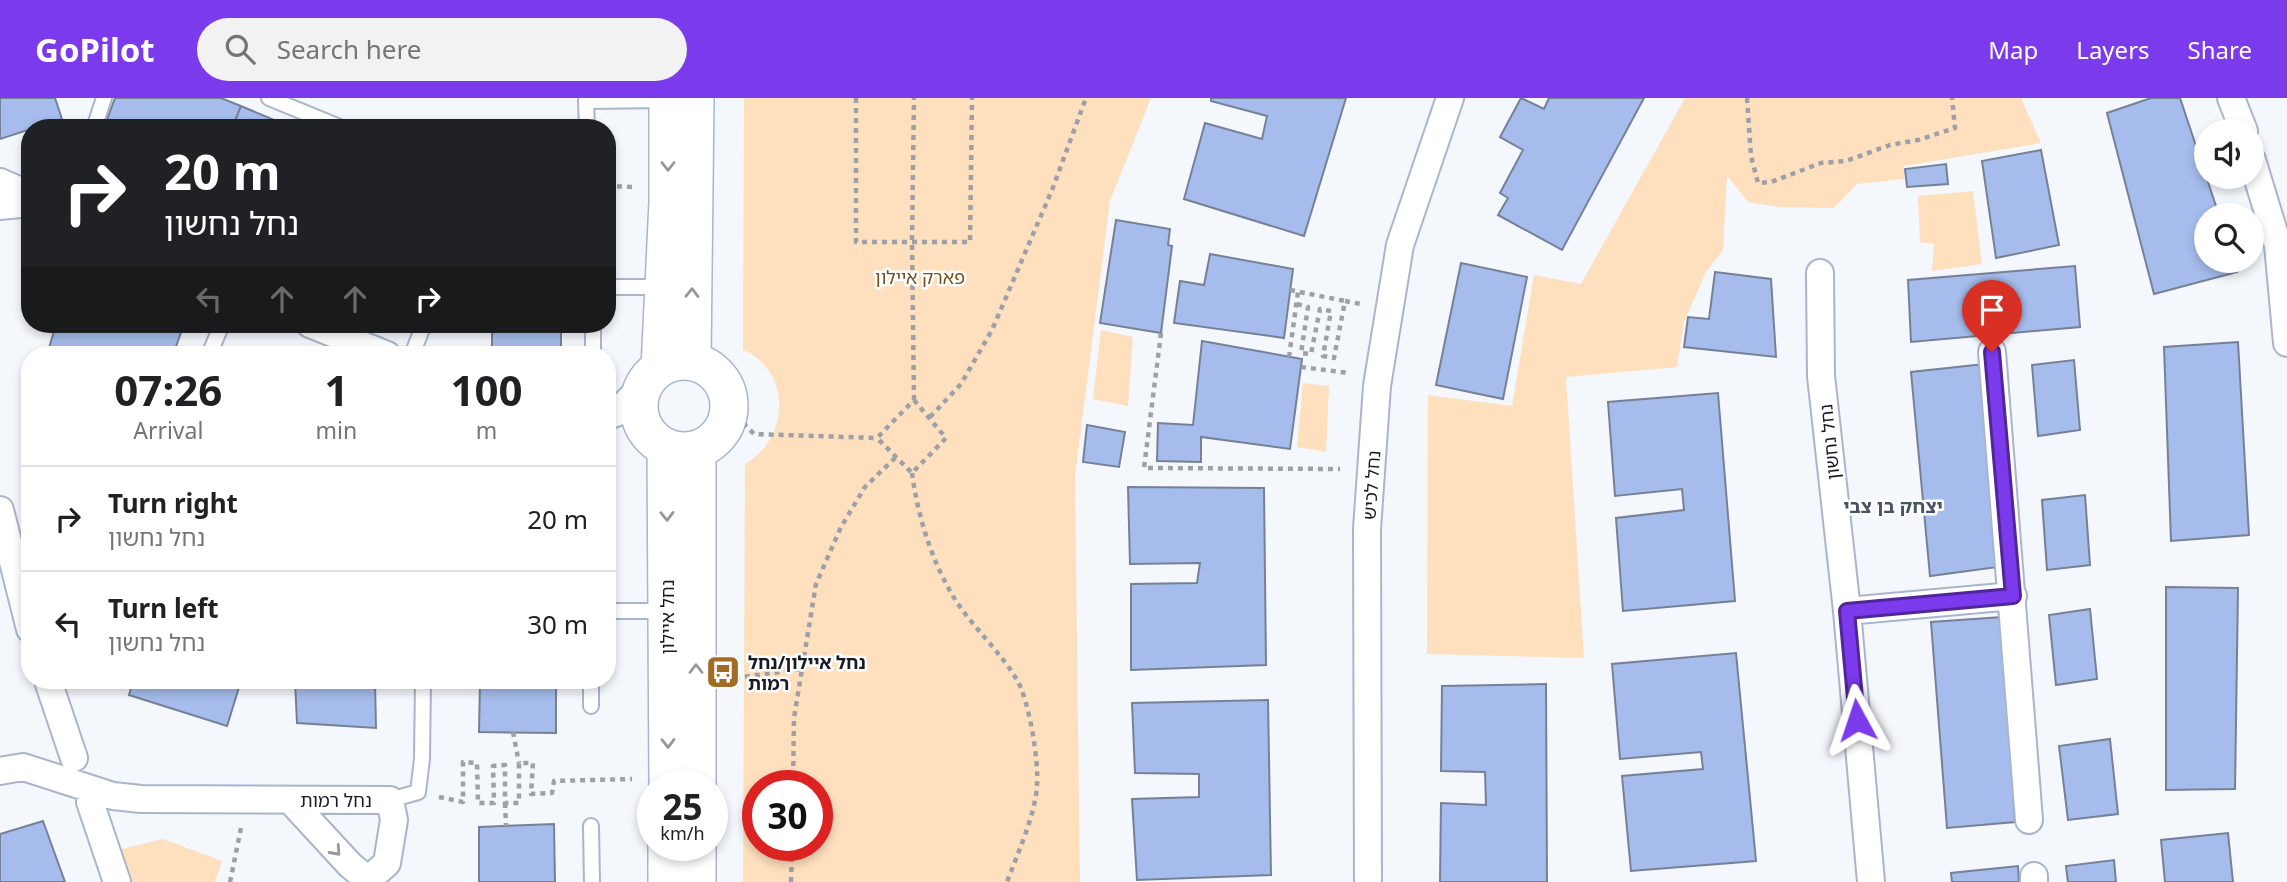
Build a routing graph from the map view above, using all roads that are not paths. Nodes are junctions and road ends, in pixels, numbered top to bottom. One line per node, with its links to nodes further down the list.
1 (104, 98): 6 (lane)
2 (269, 98): 7 (lane)
3 (1450, 98): 51 (street, נחל לכיש)
4 (2231, 98): 9 (street)
5 (677, 99): 8 (lane); 17 (street, one-way to 17); 22 (street, one-way to 5)
6 (97, 119)
7 (320, 119)
8 (587, 119)
9 (2239, 119)
10 (0, 182): 12 (street)
11 (2261, 189): 19 (street)
12 (21, 190)
13 (21, 205): 14 (street)
14 (0, 206)
15 (1820, 273): 30 (street, נחל נחשון)
16 (616, 287): 17 (lane)
17 (664, 287): 22 (street)
18 (332, 333): 20 (street)
19 (2287, 343)
20 (365, 346)
21 (1992, 352): 27 (street)
22 (665, 371): 23 (street); 24 (street); 24 (street)
23 (616, 413)
24 (682, 449): 29 (street, נחל איילון, one-way to 29); 37 (street, נחל איילון, one-way to 24)
25 (0, 510): 26 (street)
26 (21, 593)
27 (2013, 596): 30 (street); 42 (street)
28 (616, 611): 29 (lane)
29 (666, 611): 36 (street, נחל איילון, one-way to 36)
30 (1847, 611): 52 (street, נחל נחשון)
31 (51, 689): 35 (street)
32 (423, 689): 40 (lane)
33 (591, 689): 34 (lane)
34 (591, 706)
35 (74, 758)
36 (655, 770)
37 (696, 770)
38 (0, 771): 39 (street, נחל רמות)
39 (290, 800): 40 (street, נחל רמות); 46 (street, נחל רמות, one-way to 46)
40 (390, 800): 46 (street, נחל רמות)
41 (90, 803): 47 (street)
42 (2029, 820)
43 (592, 826): 48 (lane)
44 (667, 861): 49 (street)
45 (697, 861): 50 (street)
46 (369, 881)
47 (117, 882)
48 (592, 882)
49 (667, 882)
50 (697, 882)
51 (1368, 882)
52 (1871, 882)

